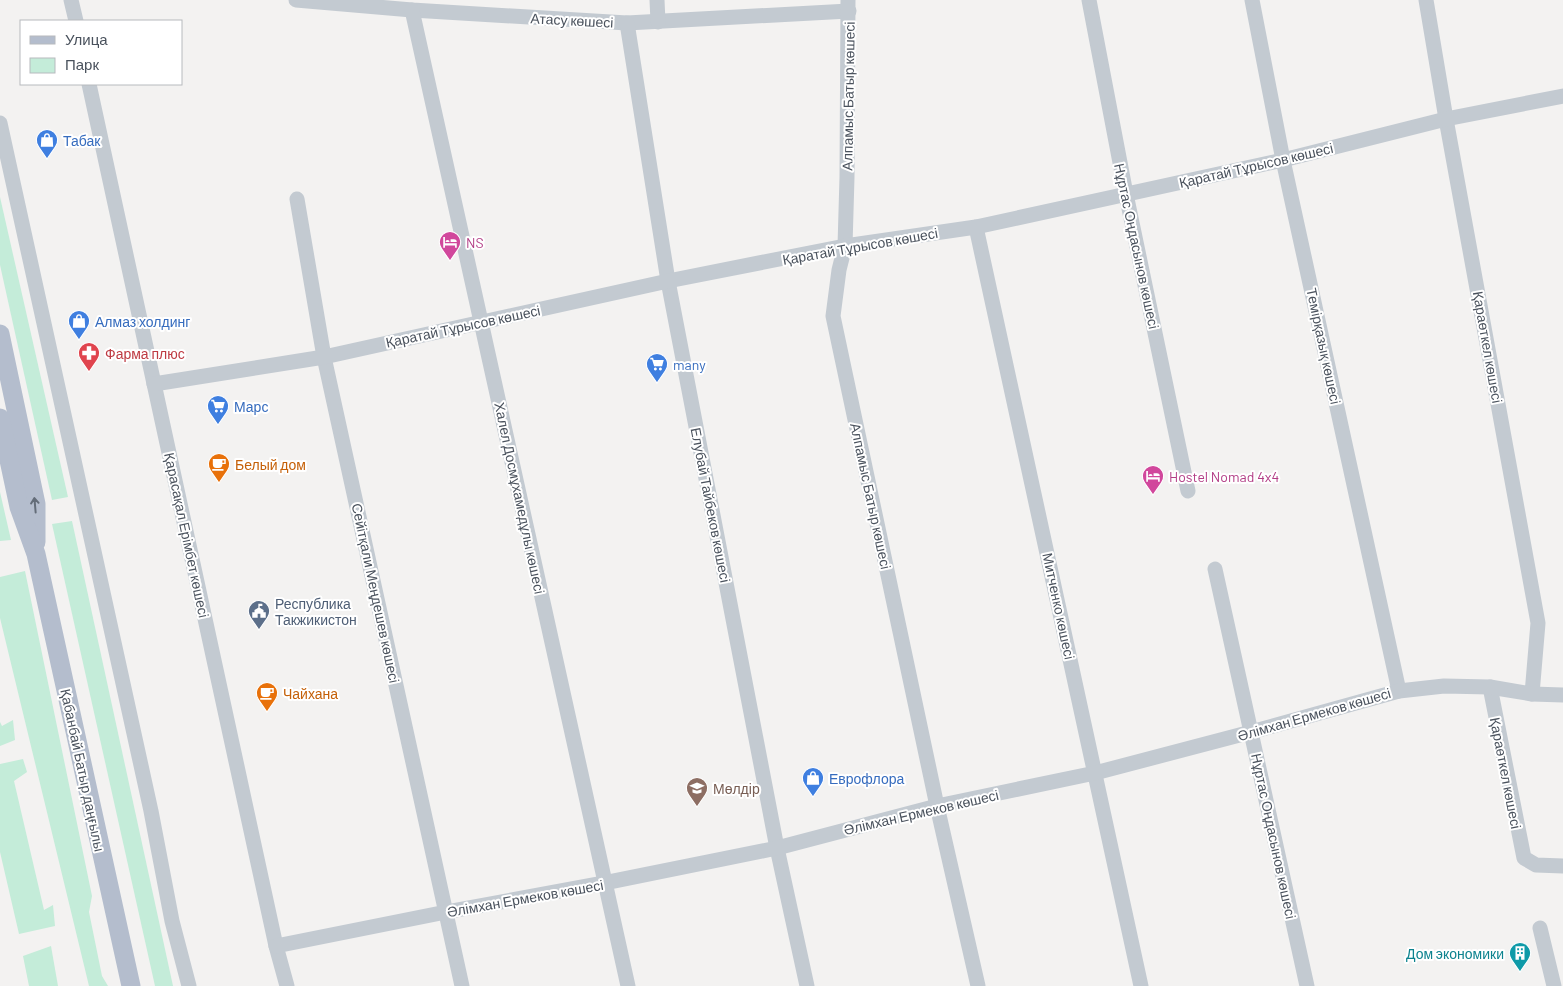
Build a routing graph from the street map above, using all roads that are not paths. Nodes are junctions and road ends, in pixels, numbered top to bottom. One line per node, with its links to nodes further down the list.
1 (71, 0): 11 (street)
2 (296, 0): 3 (street, Атасу көшесі)
3 (317, 0): 10 (street, Атасу көшесі)
4 (656, 0): 12 (street)
5 (1089, 0): 19 (street, Нұртас Оңдасынов көшесі)
6 (1252, 0): 18 (street, Темірқазық көшесі)
7 (1426, 0): 16 (street, Қараөткел көшесі)
8 (848, 5): 12 (street, Атасу көшесі); 22 (street, Алпамыс Батыр көшесі)
9 (483, 7): 10 (street, Атасу көшесі); 13 (street, Атасу көшесі)
10 (412, 10): 24 (street, Халел Досмұхамедұлы көшесі)
11 (76, 20)
12 (658, 22): 13 (street, Атасу көшесі)
13 (628, 23): 23 (street, Елубай Тайбеков көшесі)
14 (89, 85): 27 (street, Қарасақал Ерімбет көшесі)
15 (1563, 96): 16 (street, Қаратай Тұрысов көшесі)
16 (1446, 119): 18 (street, Қаратай Тұрысов көшесі); 34 (street, Қараөткел көшесі)
17 (0, 123): 46 (street)
18 (1283, 160): 19 (street, Қаратай Тұрысов көшесі); 33 (street, Темірқазық көшесі)
19 (1126, 194): 21 (street, Қаратай Тұрысов көшесі); 29 (street, Нұртас Оңдасынов көшесі)
20 (297, 199): 26 (street, Сейітқали Меңдешев көшесі)
21 (976, 227): 22 (street, Қаратай Тұрысов көшесі); 37 (street, Митченко көшесі)
22 (845, 246): 23 (street, Қаратай Тұрысов көшесі); 38 (street, Алпамыс Батыр көшесі)
23 (668, 281): 24 (street, Қаратай Тұрысов көшесі); 39 (street, Елубай Тайбеков көшесі)
24 (482, 323): 26 (street, Қаратай Тұрысов көшесі); 41 (street, Халел Досмұхамедұлы көшесі)
25 (0, 334): 30 (main road, Қабанбай Батыр даңғылы, one-way to 25)
26 (324, 356): 27 (street, Қаратай Тұрысов көшесі); 42 (street, Сейітқали Меңдешев көшесі)
27 (154, 384): 44 (street, Қарасақал Ерімбет көшесі)
28 (0, 418): 30 (main road, Қабанбай Батыр даңғылы)
29 (1188, 491)
30 (36, 554): 45 (main road, Қабанбай Батыр даңғылы)
31 (1215, 569): 36 (street, Нұртас Оңдасынов көшесі)
32 (1490, 687): 33 (street, Әлімхан Ермеков көшесі); 34 (street, Әлімхан Ермеков көшесі); 40 (street, Қараөткел көшесі)
33 (1399, 691): 36 (street, Әлімхан Ермеков көшесі)
34 (1532, 694): 35 (street, Әлімхан Ермеков көшесі)
35 (1563, 695)
36 (1251, 732): 37 (street, Әлімхан Ермеков көшесі); 53 (street, Нұртас Оңдасынов көшесі)
37 (1095, 772): 38 (street, Әлімхан Ермеков көшесі); 52 (street, Митченко көшесі)
38 (937, 806): 39 (street, Әлімхан Ермеков көшесі); 51 (street, Алпамыс Батыр көшесі)
39 (777, 848): 41 (street, Әлімхан Ермеков көшесі); 50 (street, Елубай Тайбеков көшесі)
40 (1563, 866)
41 (604, 884): 42 (street, Әлімхан Ермеков көшесі); 49 (street, Халел Досмұхамедұлы көшесі)
42 (446, 912): 44 (street, Әлімхан Ермеков көшесі); 48 (street, Сейітқали Меңдешев көшесі)
43 (1540, 928): 54 (street)
44 (276, 946): 47 (street, Қарасақал Ерімбет көшесі)
45 (131, 986)
46 (189, 986)
47 (287, 986)
48 (462, 986)
49 (628, 986)
50 (806, 986)
51 (978, 986)
52 (1141, 986)
53 (1307, 986)
54 (1554, 986)

